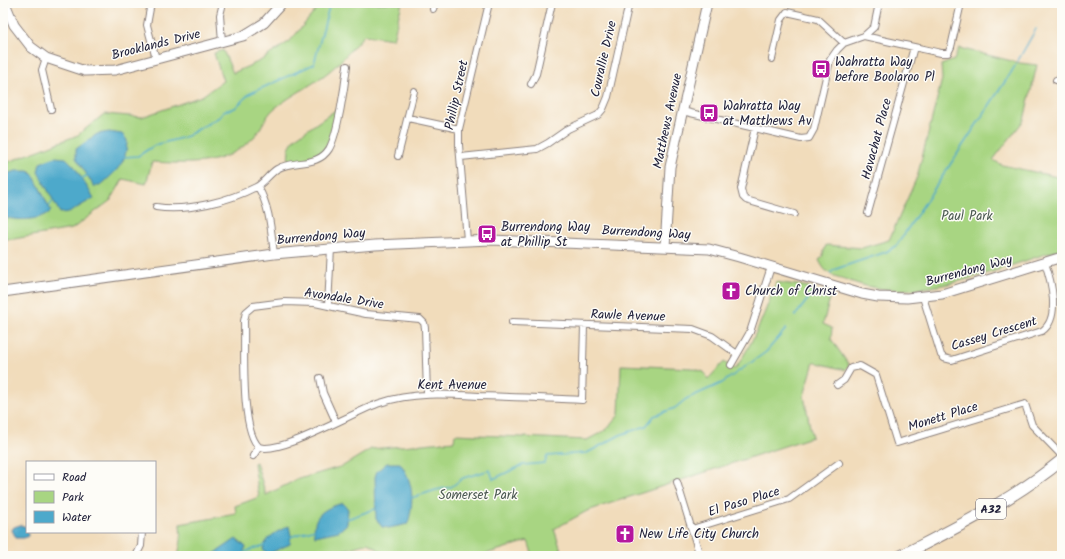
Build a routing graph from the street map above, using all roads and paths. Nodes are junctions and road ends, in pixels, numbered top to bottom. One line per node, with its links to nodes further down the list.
1 (5, 3): 15 (main road, Brooklands Drive)
2 (151, 3): 16 (street)
3 (223, 3): 12 (street)
4 (282, 3): 12 (main road, Brooklands Drive)
5 (489, 3): 25 (street, Phillip Street)
6 (552, 3): 19 (street)
7 (629, 3): 27 (street, Courallie Drive)
8 (707, 3): 22 (main road, Matthews Avenue)
9 (879, 3): 11 (street)
10 (961, 3): 14 (street)
11 (864, 36): 13 (street); 14 (street)
12 (222, 42): 16 (main road, Brooklands Drive)
13 (844, 43): 17 (street); 24 (street)
14 (914, 47): 30 (street, Havachat Place)
15 (46, 58): 16 (main road, Brooklands Drive); 21 (street)
16 (156, 59)
17 (772, 59)
18 (347, 66): 28 (street)
19 (531, 84)
20 (414, 91): 23 (street)
21 (51, 109)
22 (682, 111): 24 (street); 33 (main road, Matthews Avenue)
23 (408, 118): 25 (street); 26 (street)
24 (755, 128): 31 (street)
25 (460, 129): 27 (street, Phillip Street)
26 (398, 156)
27 (461, 157): 32 (street, Phillip Street)
28 (258, 187): 29 (street); 35 (street)
29 (156, 207)
30 (868, 213)
31 (794, 214)
32 (466, 240): 33 (main road, Burrendong Way); 34 (main road, Burrendong Way)
33 (665, 247): 38 (main road, Burrendong Way)
34 (330, 248): 35 (main road, Burrendong Way); 41 (street)
35 (274, 254): 39 (main road, Burrendong Way)
36 (1062, 257): 37 (main road, Burrendong Way)
37 (1044, 263): 40 (main road, Burrendong Way); 40 (street, Cassey Crescent)
38 (771, 267): 40 (main road, Burrendong Way); 44 (street)
39 (3, 292)
40 (923, 297)
41 (328, 306): 48 (street, Avondale Drive); 50 (street, Avondale Drive)
42 (512, 322): 43 (street, Rawle Avenue)
43 (584, 326): 44 (street, Rawle Avenue); 48 (street, Kent Avenue)
44 (737, 354): 45 (street)
45 (731, 365)
46 (320, 378): 49 (street)
47 (838, 385): 52 (street, Monett Place)
48 (427, 394): 49 (street, Kent Avenue)
49 (336, 422): 50 (street, Kent Avenue)
50 (259, 447): 51 (street)
51 (253, 456)
52 (1062, 456)
53 (1062, 460): 58 (highway, A32)
54 (839, 464): 56 (street, El Paso Place)
55 (676, 482): 56 (street)
56 (692, 529): 60 (street)
57 (142, 533): 59 (street)
58 (915, 553): 61 (highway, A32)
59 (136, 556)
60 (700, 556)
61 (901, 556)

